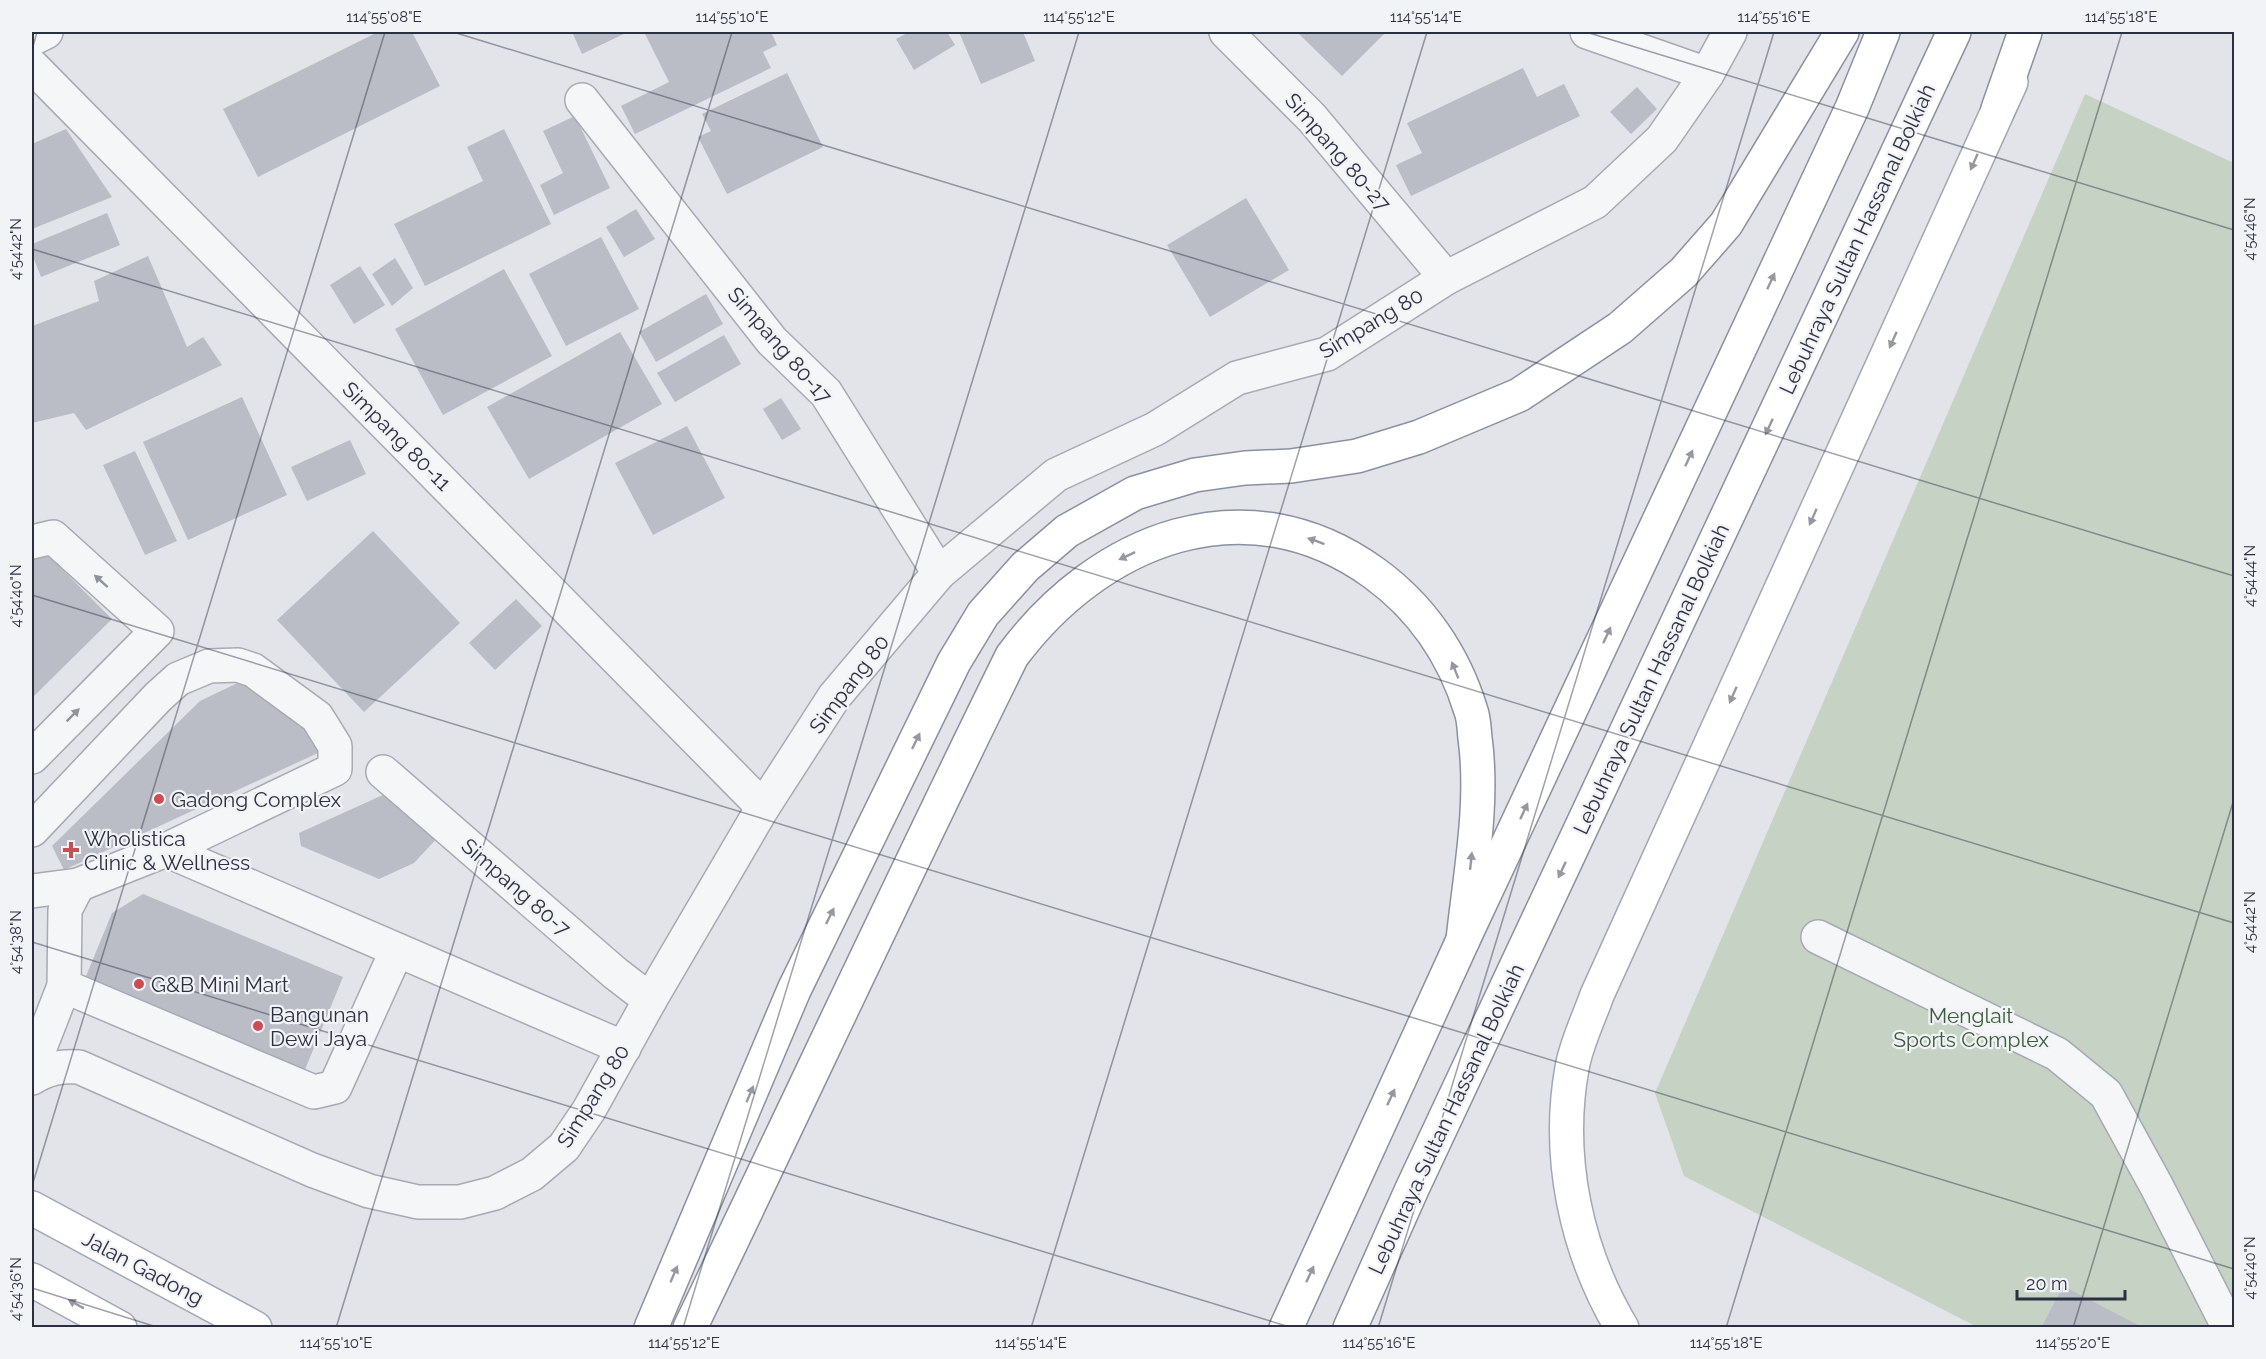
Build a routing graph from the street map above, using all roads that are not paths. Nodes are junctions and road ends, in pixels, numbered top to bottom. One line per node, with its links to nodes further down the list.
1 (46, 32): 10 (street)
2 (1226, 32): 15 (street, Simpang 80-27)
3 (1587, 32): 12 (street)
4 (1730, 32): 12 (street, Simpang 80)
5 (1842, 32): 37 (main road, one-way to 5)
6 (1883, 32): 26 (main road, one-way to 6)
7 (1954, 32): 40 (main road, Lebuhraya Sultan Hassanal Bolkiah, one-way to 40)
8 (2025, 32): 14 (main road)
9 (2035, 32): 14 (main road)
10 (32, 39)
11 (32, 66): 20 (street, Simpang 80-11)
12 (1707, 74): 15 (street, Simpang 80)
13 (582, 100): 17 (street, Simpang 80-17)
14 (1998, 109): 41 (main road, one-way to 41)
15 (1446, 278): 17 (street, Simpang 80)
16 (32, 542): 18 (street, one-way to 16)
17 (939, 573): 20 (street, Simpang 80)
18 (32, 757)
19 (383, 772): 29 (street, Simpang 80-7)
20 (763, 807): 29 (street, Simpang 80)
21 (32, 830): 22 (street)
22 (166, 850): 23 (street); 27 (street)
23 (78, 885): 24 (street); 28 (street)
24 (32, 891)
25 (1818, 937): 42 (street)
26 (1463, 940): 38 (main road, one-way to 38); 39 (main road, one-way to 26)
27 (397, 950): 28 (street); 30 (street)
28 (64, 986): 31 (street)
29 (650, 1000): 30 (street, Simpang 80)
30 (624, 1048): 32 (street, Simpang 80)
31 (32, 1068)
32 (32, 1078)
33 (33, 1204): 36 (main road, Jalan Gadong)
34 (32, 1280): 35 (main road, one-way to 34)
35 (120, 1328)
36 (255, 1328)
37 (651, 1328)
38 (690, 1328)
39 (1286, 1328)
40 (1350, 1328)
41 (1622, 1328)
42 (2229, 1328)

